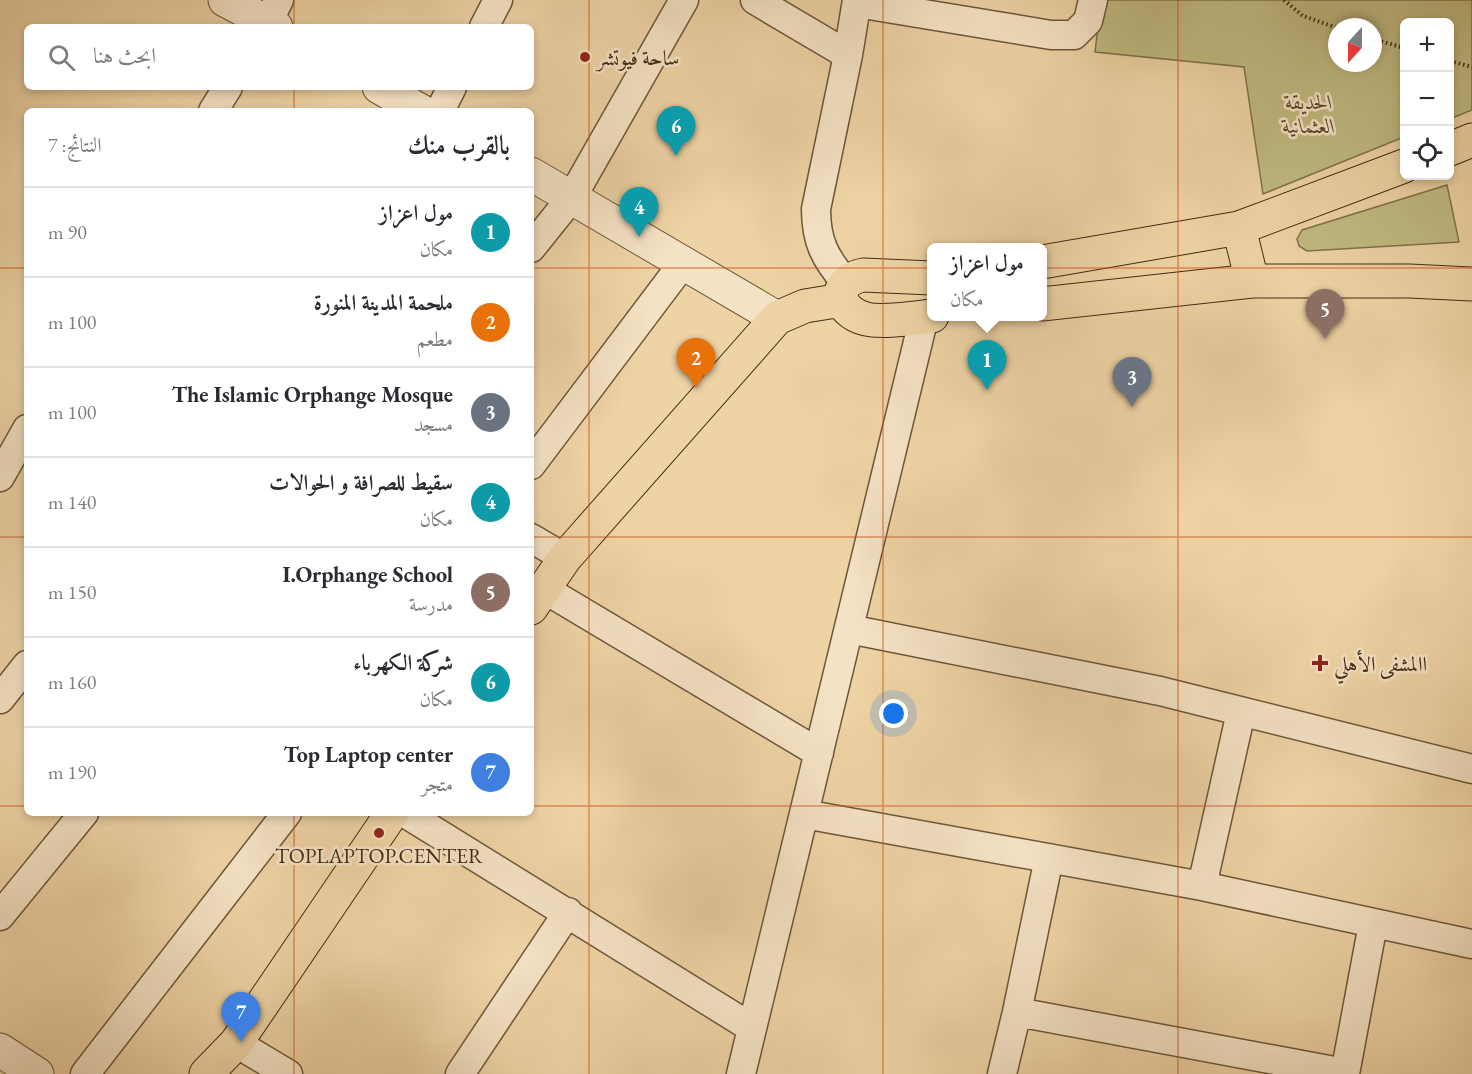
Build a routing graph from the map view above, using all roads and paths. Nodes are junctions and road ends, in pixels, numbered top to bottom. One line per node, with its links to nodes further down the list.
1 (225, 0): 8 (street)
2 (498, 0): 9 (street)
3 (684, 0): 26 (street)
4 (755, 0): 13 (street)
5 (1093, 0): 7 (street)
6 (1284, 0): 10 (path)
7 (857, 1): 13 (street)
8 (272, 19)
9 (486, 24)
10 (1328, 25)
11 (1382, 42): 12 (path)
12 (1400, 47)
13 (848, 55): 34 (street)
14 (1454, 62): 15 (path)
15 (1472, 67)
16 (226, 90): 19 (street)
17 (384, 90): 20 (street)
18 (450, 90): 21 (street)
19 (215, 108)
20 (416, 108)
21 (442, 108)
22 (1472, 140): 23 (main road)
23 (1454, 147)
24 (1400, 168): 27 (main road)
25 (534, 176): 26 (street)
26 (572, 197): 28 (street); 30 (street)
27 (1239, 228): 29 (main road); 32 (main road)
28 (534, 244)
29 (1047, 260)
30 (684, 262): 37 (street); 40 (street)
31 (927, 278): 34 (main road)
32 (1252, 281): 33 (main road); 35 (main road)
33 (1472, 284)
34 (844, 291): 36 (main road); 37 (main road)
35 (1047, 303)
36 (927, 317)
37 (777, 318): 43 (main road)
38 (927, 321): 45 (street)
39 (24, 434): 41 (street)
40 (534, 461)
41 (0, 477)
42 (534, 539): 43 (street)
43 (565, 558): 44 (main road)
44 (537, 598): 49 (street)
45 (849, 629): 48 (street); 49 (street)
46 (24, 669): 47 (street)
47 (0, 699)
48 (1241, 712): 50 (street); 57 (street)
49 (819, 753): 51 (street)
50 (1472, 768)
51 (804, 814): 56 (street); 63 (street)
52 (82, 816): 59 (street)
53 (285, 816): 68 (street)
54 (390, 816): 64 (main road)
55 (410, 816): 58 (street)
56 (1049, 858): 57 (street); 62 (street)
57 (1202, 886): 60 (street)
58 (568, 912): 63 (street); 71 (street)
59 (0, 916)
60 (1373, 924): 61 (street); 66 (street)
61 (1472, 944)
62 (1017, 1011): 66 (street); 73 (street)
63 (752, 1028): 72 (street)
64 (236, 1043): 69 (main road); 70 (street)
65 (0, 1050): 67 (street)
66 (1345, 1073)
67 (37, 1074)
68 (85, 1074)
69 (206, 1074)
70 (288, 1074)
71 (460, 1074)
72 (741, 1074)
73 (1002, 1074)

